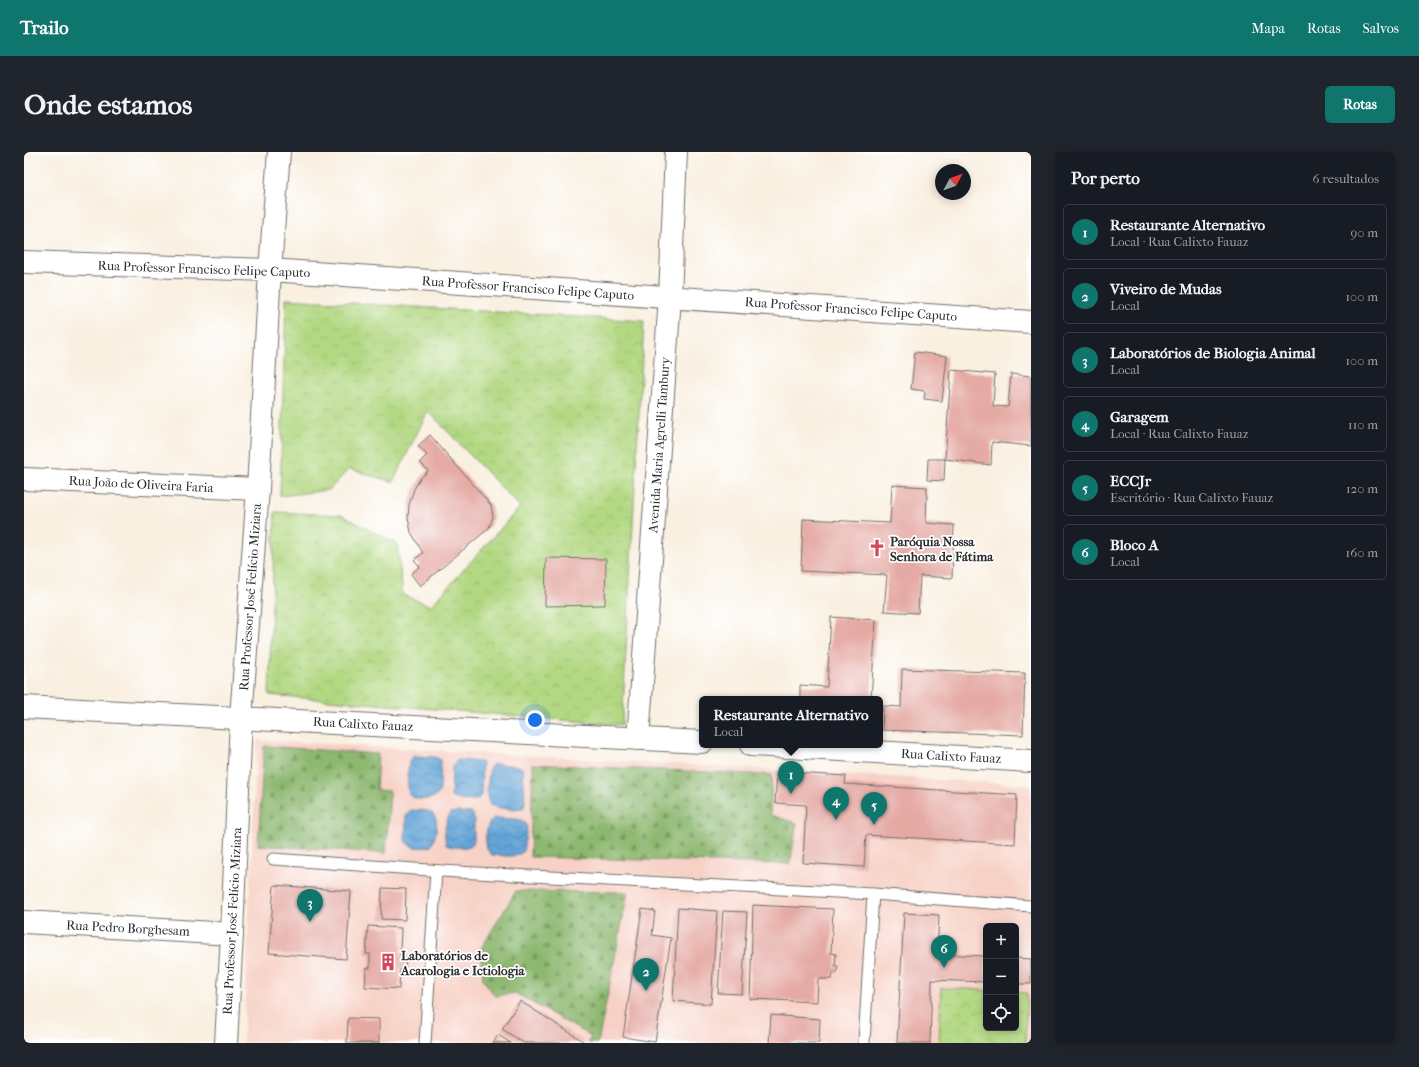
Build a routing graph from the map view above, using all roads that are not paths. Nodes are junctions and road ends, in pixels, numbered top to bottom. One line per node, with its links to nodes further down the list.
1 (279, 152): 4 (street, Rua Professor José Felício Miziara)
2 (676, 152): 5 (street, Avenida Maria Agrelli Tambury)
3 (24, 262): 4 (street, Rua Professor Francisco Felipe Caputo)
4 (270, 270): 5 (street, Rua Professor Francisco Felipe Caputo); 8 (street, Rua Professor José Felício Miziara)
5 (670, 297): 6 (street, Rua Professor Francisco Felipe Caputo); 11 (street, Avenida Maria Agrelli Tambury)
6 (1031, 322)
7 (24, 479): 8 (street, Rua João de Oliveira Faria)
8 (258, 489): 10 (street, Rua Professor José Felício Miziara)
9 (24, 706): 10 (street, Rua Calixto Fauaz)
10 (241, 718): 11 (street, Rua Calixto Fauaz); 20 (street, Rua Professor José Felício Miziara)
11 (638, 739): 12 (street, Rua Calixto Fauaz)
12 (699, 742)
13 (804, 748): 14 (street, Rua Calixto Fauaz)
14 (1031, 761)
15 (273, 859): 16 (lane)
16 (436, 871): 17 (lane); 22 (lane)
17 (873, 894): 18 (lane); 23 (lane)
18 (1031, 906)
19 (24, 922): 20 (street, Rua Pedro Borghesam)
20 (232, 934): 21 (street, Rua Professor José Felício Miziara)
21 (226, 1043)
22 (425, 1043)
23 (864, 1043)

